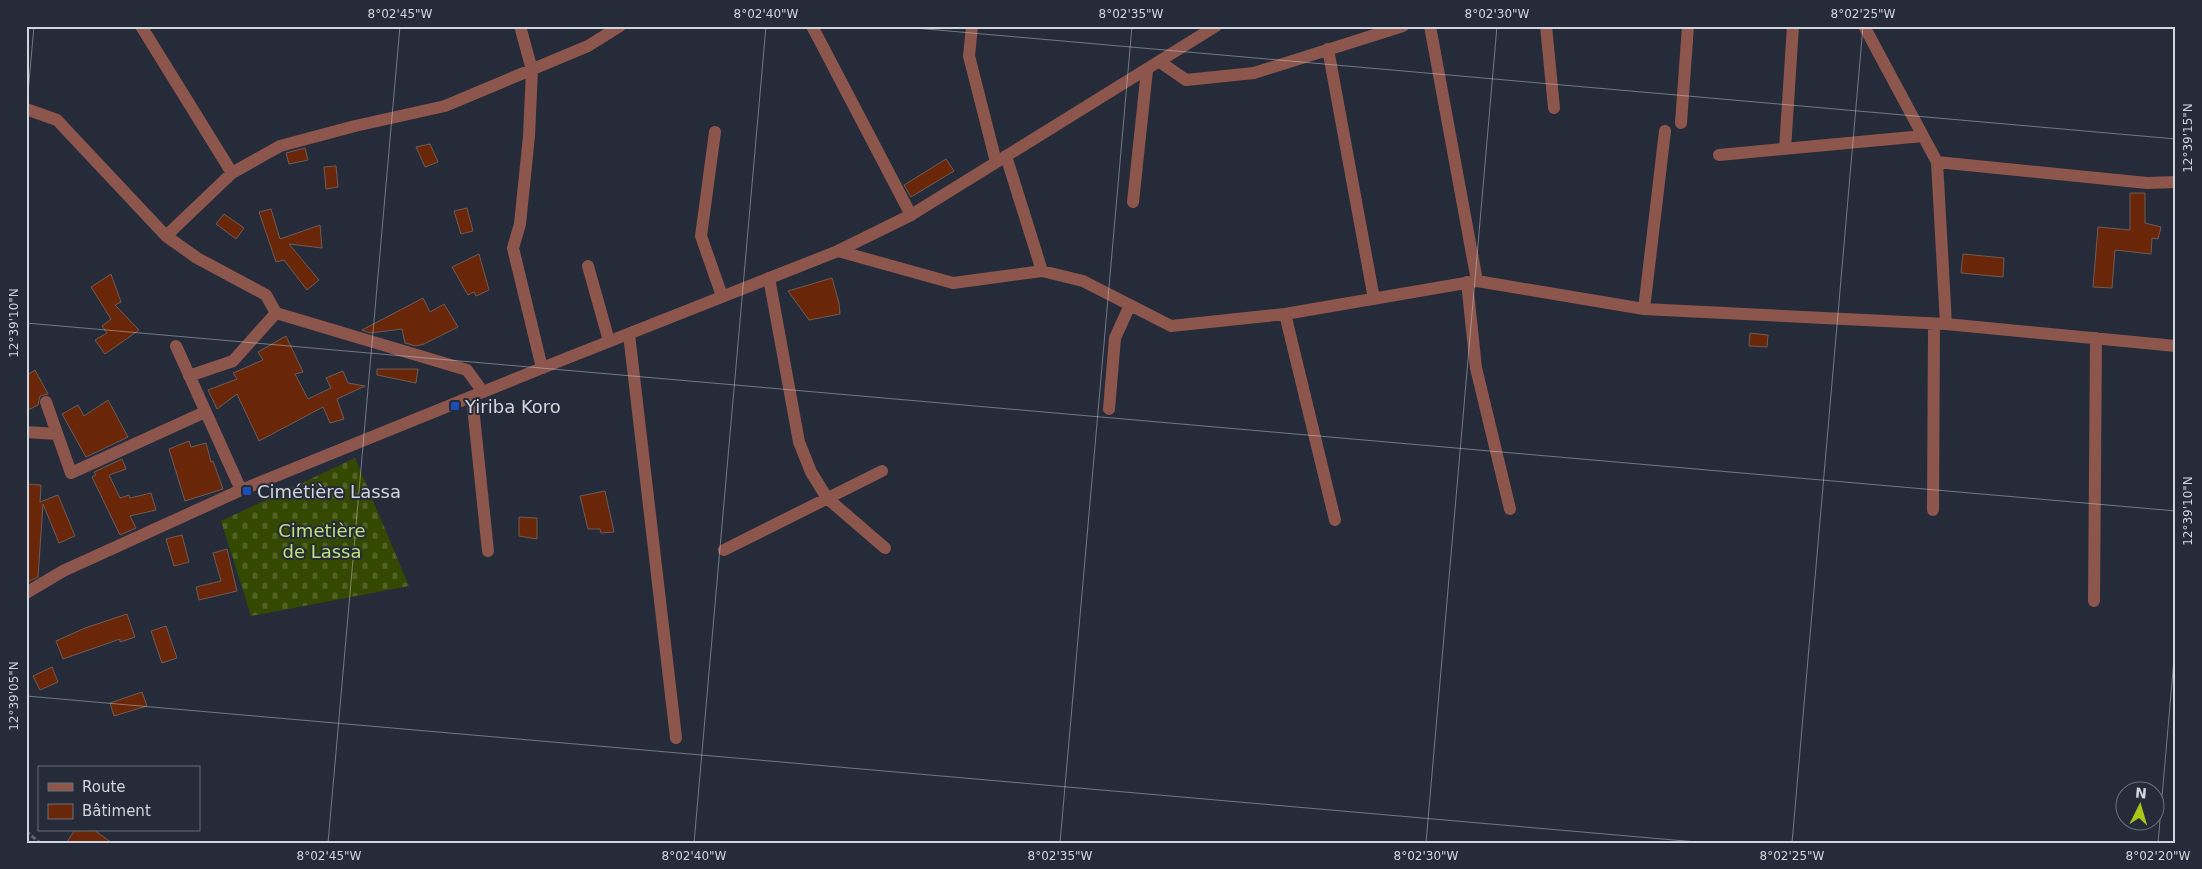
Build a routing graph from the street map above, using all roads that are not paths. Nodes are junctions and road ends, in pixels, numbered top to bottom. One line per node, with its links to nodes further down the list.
1 (141, 26): 27 (street)
2 (520, 26): 15 (street)
3 (620, 26): 15 (street)
4 (812, 26): 30 (street)
5 (972, 26): 25 (street)
6 (1216, 26): 14 (street)
7 (1403, 26): 13 (street)
8 (1430, 26): 36 (street)
9 (1546, 26): 17 (street)
10 (1688, 26): 19 (street)
11 (1793, 26): 23 (street)
12 (1864, 26): 22 (street)
13 (1328, 49): 14 (street); 38 (street)
14 (1160, 62): 16 (street)
15 (532, 70): 27 (street); 49 (street)
16 (1147, 70): 25 (street); 29 (street)
17 (1554, 108)
18 (26, 110): 31 (street)
19 (1681, 123)
20 (1666, 131): 40 (street)
21 (715, 132): 37 (street)
22 (1923, 136): 23 (street); 26 (street)
23 (1784, 149): 24 (street)
24 (1719, 155)
25 (1001, 159): 30 (street); 34 (street)
26 (1937, 162): 28 (street); 43 (street)
27 (232, 173): 31 (street)
28 (2176, 182)
29 (1133, 202)
30 (911, 214): 32 (street)
31 (166, 236): 41 (street)
32 (838, 251): 34 (street); 35 (street)
33 (588, 266): 46 (street)
34 (1042, 271): 39 (street)
35 (768, 278): 37 (street); 59 (street)
36 (1472, 282): 38 (street); 40 (street); 60 (street)
37 (722, 296): 44 (street)
38 (1374, 299): 42 (street)
39 (1130, 305): 42 (street); 53 (street)
40 (1644, 309): 43 (street)
41 (276, 313): 50 (street); 51 (street)
42 (1285, 314): 62 (street)
43 (1940, 324): 45 (street); 61 (street)
44 (629, 334): 46 (street); 68 (street)
45 (2096, 338): 48 (street); 67 (street)
46 (609, 341): 49 (street)
47 (176, 346): 50 (street)
48 (2176, 346)
49 (542, 368): 51 (street)
50 (189, 376): 54 (street)
51 (478, 395): 58 (street); 65 (street)
52 (46, 402): 56 (street)
53 (1109, 410)
54 (205, 412): 56 (street); 58 (street)
55 (26, 432): 56 (street)
56 (57, 434)
57 (882, 471): 59 (street)
58 (241, 490): 66 (street)
59 (827, 498): 63 (street); 64 (street)
60 (1510, 509)
61 (1933, 510)
62 (1334, 520)
63 (884, 548)
64 (724, 550)
65 (488, 551)
66 (26, 593)
67 (2094, 601)
68 (676, 738)

